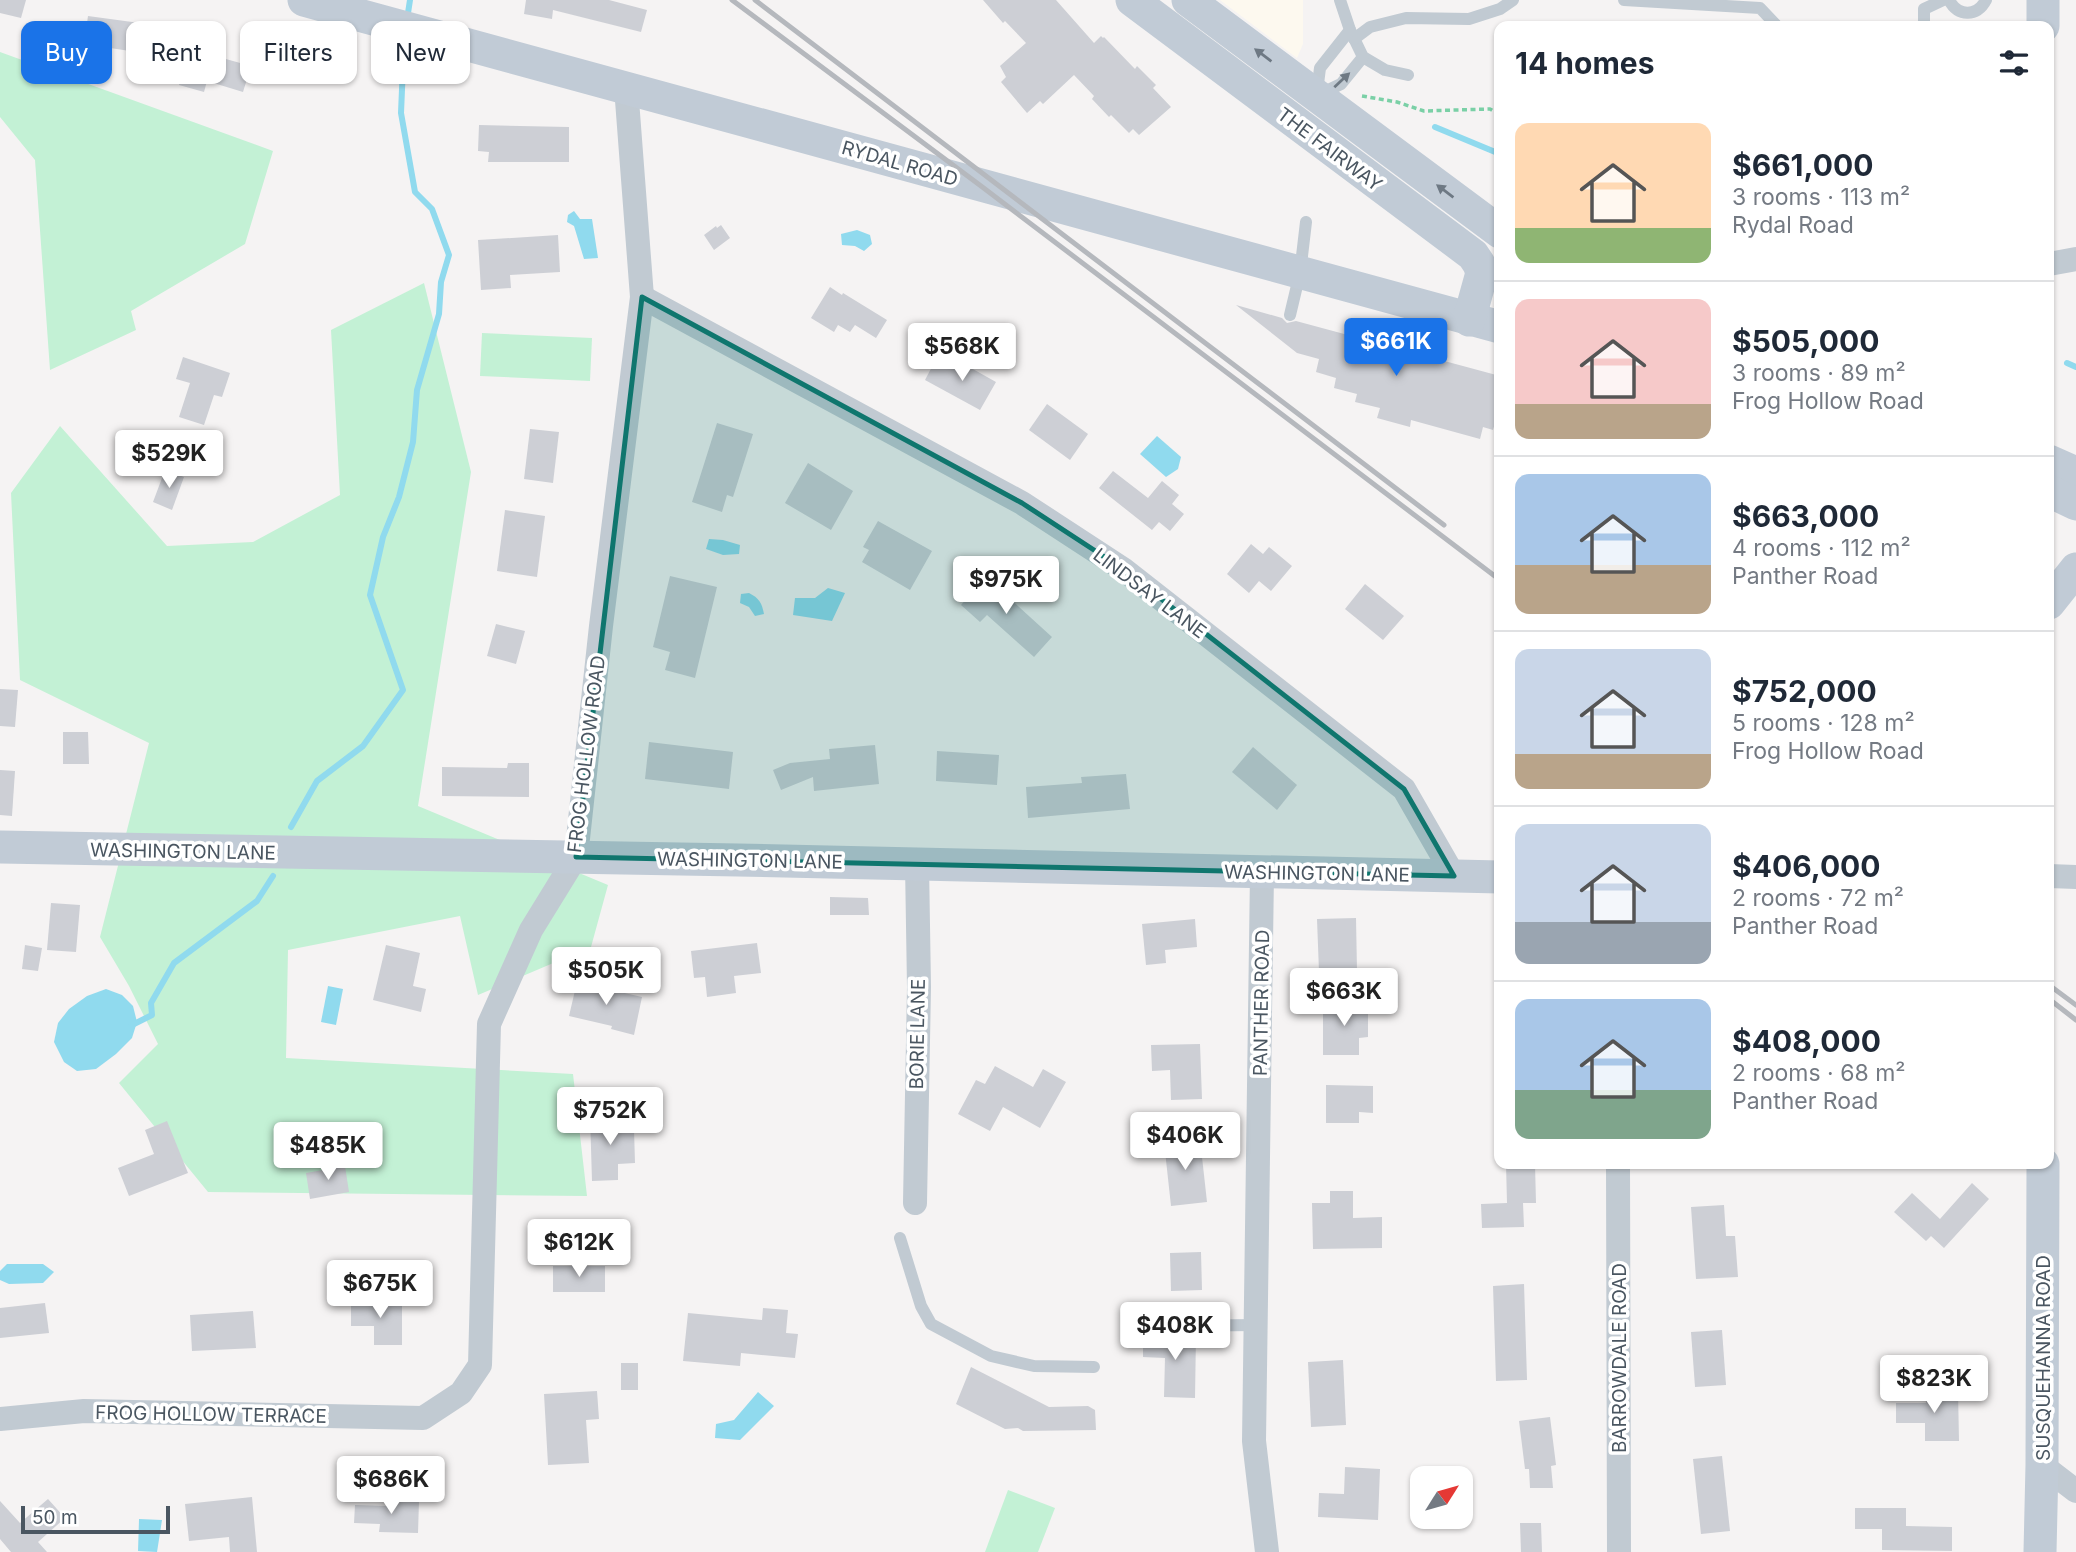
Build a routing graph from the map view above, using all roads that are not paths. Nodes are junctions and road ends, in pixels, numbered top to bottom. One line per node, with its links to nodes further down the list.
1 (304, 0): 17 (main road, RYDAL ROAD)
2 (1132, 0): 19 (main road, THE FAIRWAY)
3 (1188, 0): 18 (main road, THE FAIRWAY, one-way to 3)
4 (1340, 0): 14 (lane)
5 (1513, 0): 14 (lane)
6 (1624, 0): 10 (lane)
7 (1943, 0): 13 (lane)
8 (1949, 0): 9 (lane)
9 (1986, 0)
10 (1691, 2): 11 (lane)
11 (1763, 4): 12 (lane)
12 (1774, 21)
13 (1924, 21)
14 (1352, 34): 15 (lane); 18 (lane)
15 (1363, 57): 16 (lane); 18 (lane, one-way to 15)
16 (1408, 75)
17 (625, 87): 24 (main road, RYDAL ROAD); 25 (street, FROG HOLLOW ROAD)
18 (1317, 96): 19 (main road); 21 (main road, THE FAIRWAY, one-way to 18)
19 (1296, 124): 27 (main road, THE FAIRWAY)
20 (1306, 222): 24 (lane)
21 (1494, 228)
22 (2076, 259): 23 (street)
23 (2054, 263)
24 (1300, 273): 26 (lane); 27 (main road, RYDAL ROAD)
25 (642, 297): 35 (street, FROG HOLLOW ROAD); 38 (street, LINDSAY LANE)
26 (1290, 315)
27 (1493, 323)
28 (2054, 463): 29 (main road)
29 (2076, 473)
30 (2054, 494): 31 (main road)
31 (2076, 505)
32 (2076, 569): 33 (main road)
33 (2054, 598)
34 (0, 847): 35 (main road, WASHINGTON LANE)
35 (576, 857): 36 (main road, WASHINGTON LANE); 49 (street, FROG HOLLOW ROAD)
36 (917, 864): 37 (main road, WASHINGTON LANE); 44 (street, BORIE LANE)
37 (1262, 873): 38 (main road, WASHINGTON LANE); 46 (street, PANTHER ROAD)
38 (1454, 876): 40 (main road, WASHINGTON LANE)
39 (2054, 876): 41 (street)
40 (1494, 877)
41 (2076, 877)
42 (1618, 1169): 54 (street, BARROWDALE ROAD)
43 (2043, 1169): 51 (main road, SUSQUEHANNA ROAD)
44 (915, 1203)
45 (900, 1238): 48 (lane)
46 (1257, 1325): 47 (lane); 53 (street, PANTHER ROAD)
47 (1128, 1330)
48 (1094, 1367)
49 (423, 1418): 50 (street, FROG HOLLOW TERRACE)
50 (0, 1419)
51 (2042, 1465): 52 (street); 55 (main road, SUSQUEHANNA ROAD)
52 (2076, 1491)
53 (1267, 1552)
54 (1619, 1552)
55 (2040, 1552)

